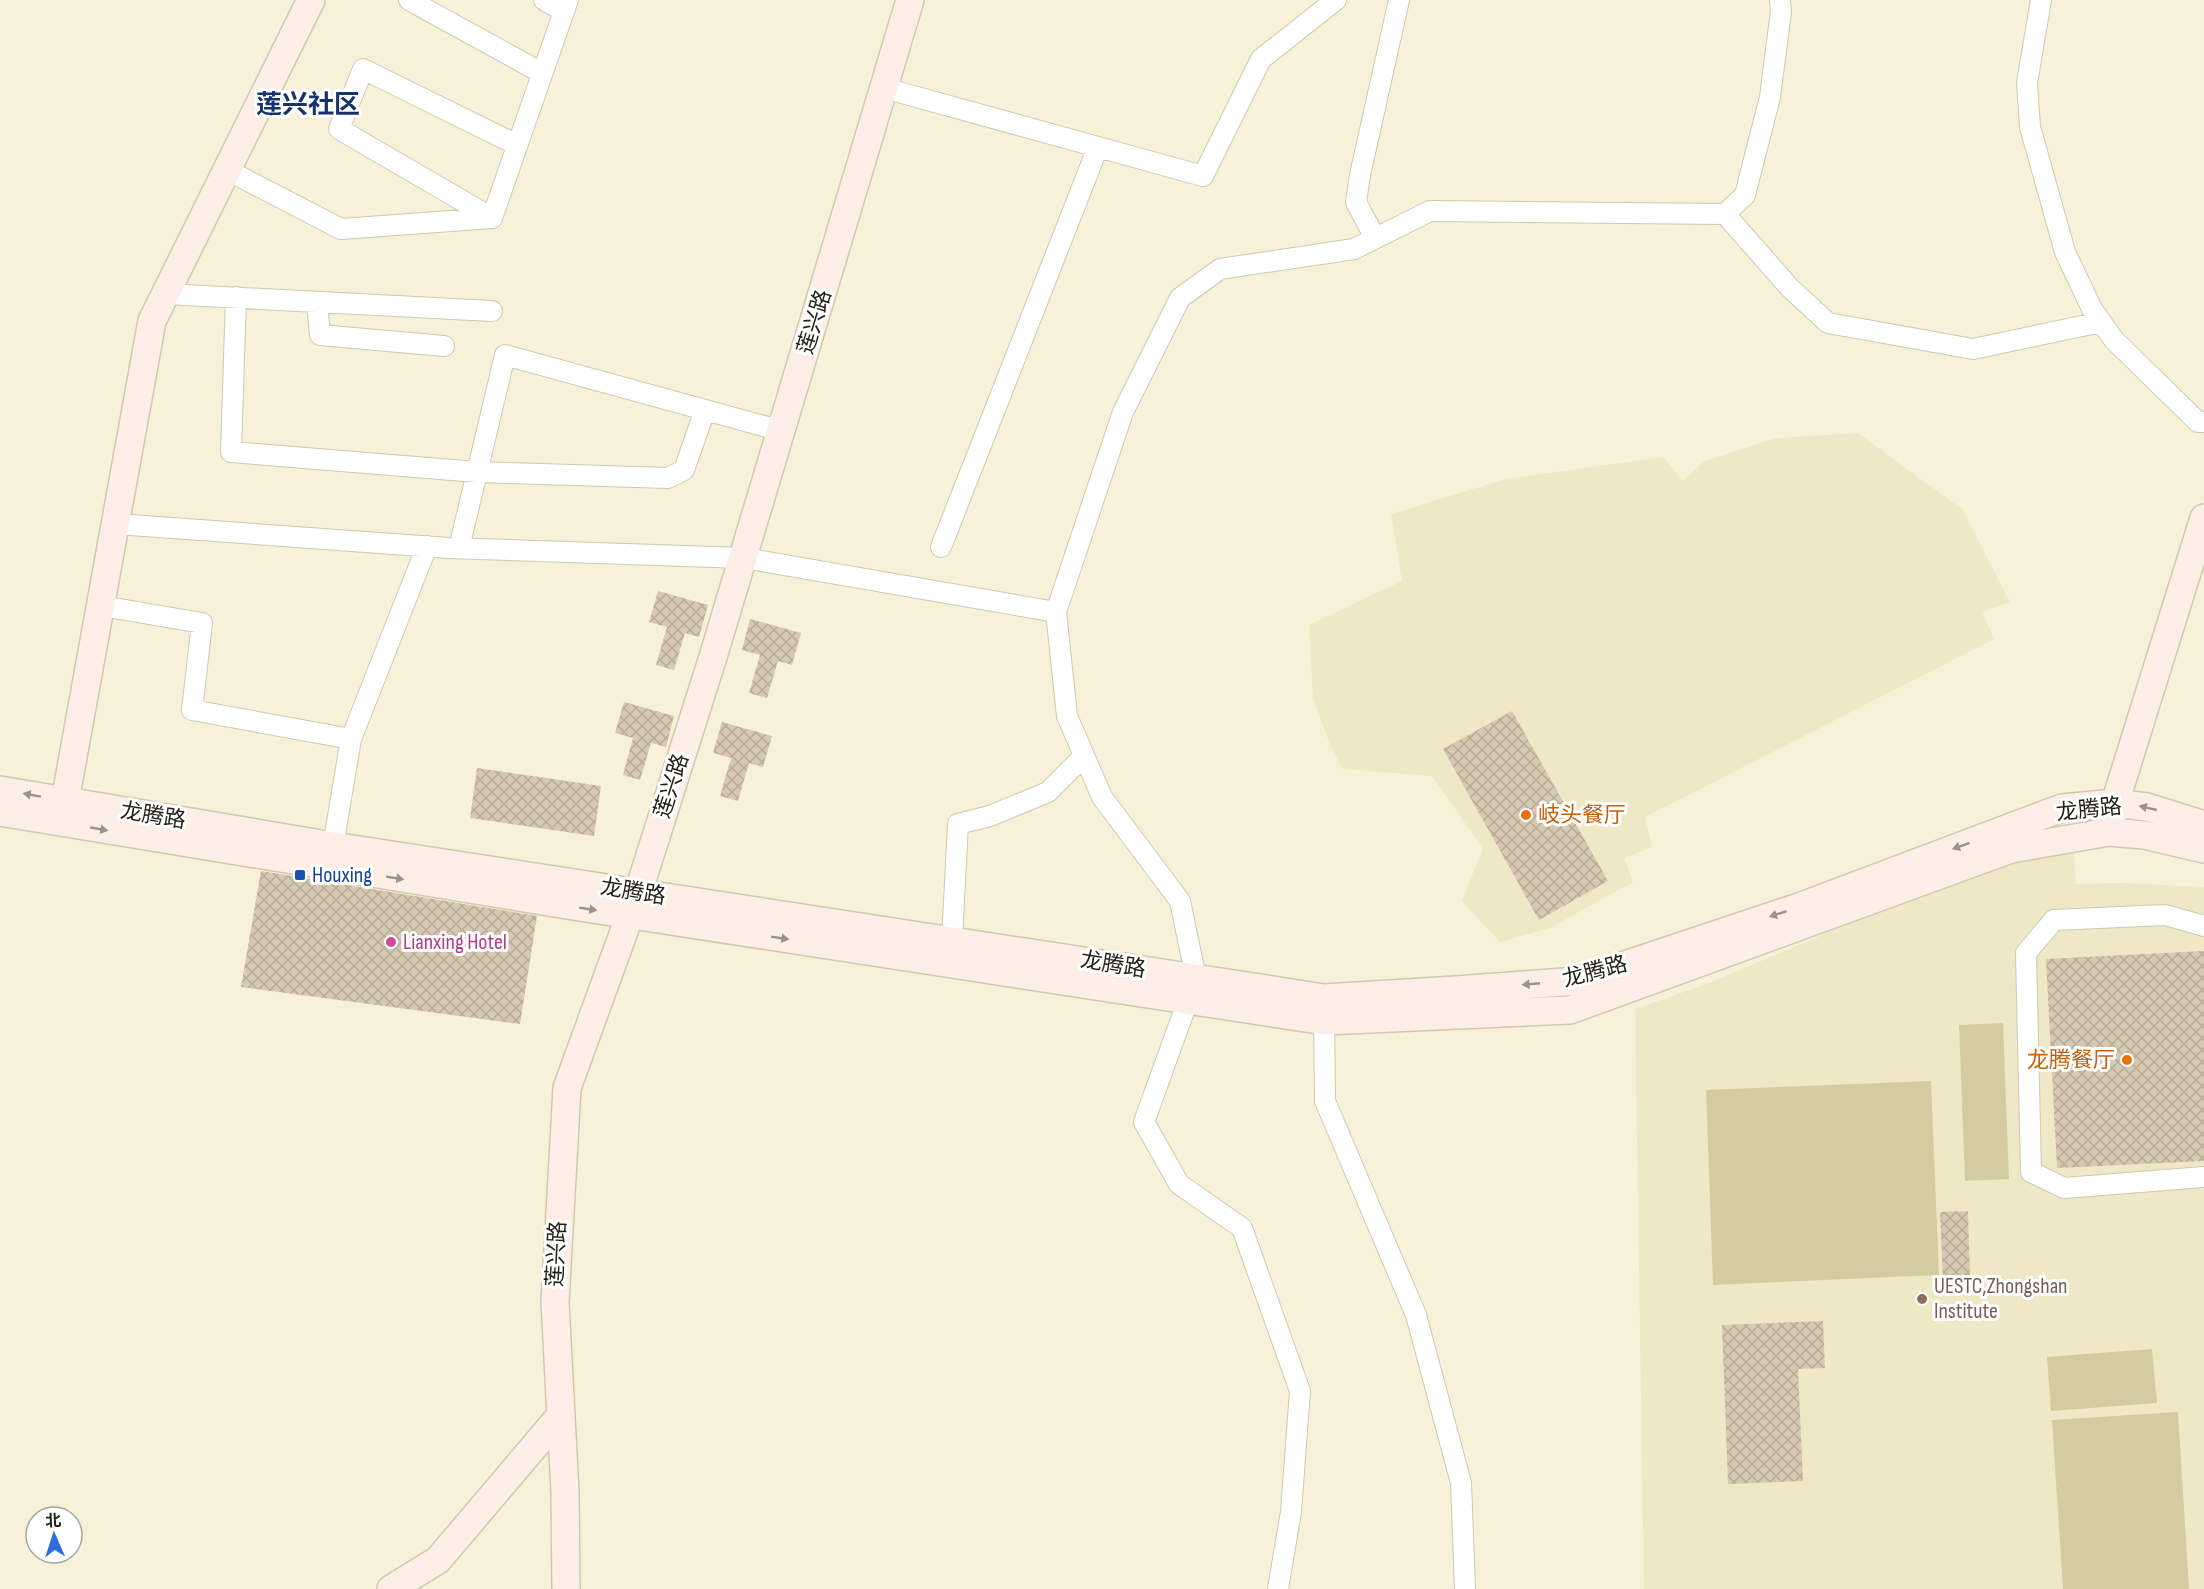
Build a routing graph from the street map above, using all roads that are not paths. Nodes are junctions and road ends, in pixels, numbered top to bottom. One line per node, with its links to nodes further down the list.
1 (310, 0): 14 (street)
2 (409, 0): 10 (street)
3 (544, 0): 9 (street)
4 (910, 0): 11 (street, 莲兴路)
5 (1336, 0): 13 (street)
6 (1399, 0): 17 (street)
7 (1780, 0): 15 (street)
8 (2041, 0): 22 (street)
9 (566, 6): 10 (street)
10 (542, 73): 12 (street)
11 (884, 88): 13 (street); 26 (street, 莲兴路)
12 (517, 145): 16 (street); 16 (street)
13 (1098, 147): 31 (street)
14 (227, 170): 16 (street); 18 (street)
15 (1725, 214): 17 (street); 22 (street)
16 (492, 218)
17 (1375, 238): 35 (street)
18 (165, 294): 19 (street); 29 (street)
19 (236, 297): 20 (street); 27 (street)
20 (317, 302): 21 (street); 23 (street)
21 (492, 311)
22 (2101, 322): 25 (street)
23 (444, 346)
24 (705, 410): 26 (street); 27 (street); 27 (street)
25 (2204, 422)
26 (782, 430): 33 (street, 莲兴路)
27 (477, 472): 32 (street)
28 (2204, 518): 39 (street)
29 (116, 524): 30 (street); 34 (street)
30 (427, 546): 32 (street); 36 (street)
31 (942, 547)
32 (459, 548): 33 (street)
33 (744, 558): 35 (street); 46 (street, 莲兴路)
34 (102, 606): 36 (street); 41 (street)
35 (1056, 612): 37 (street)
36 (351, 739): 44 (street)
37 (1084, 756): 48 (street); 49 (street)
38 (0, 790): 41 (street, 龙腾路, one-way to 38)
39 (2115, 803): 42 (street, 龙腾路, one-way to 39); 43 (street); 50 (street, 龙腾路, one-way to 50)
40 (0, 812): 41 (street, 龙腾路)
41 (61, 812): 44 (street, 龙腾路); 46 (street, 龙腾路, one-way to 46)
42 (2204, 825)
43 (2109, 832): 45 (street, 龙腾路); 50 (street, 龙腾路)
44 (333, 846): 46 (street, 龙腾路)
45 (2204, 849)
46 (634, 904): 48 (street, 龙腾路); 49 (street, 龙腾路, one-way to 49); 52 (street, 莲兴路)
47 (2204, 926): 51 (street)
48 (952, 940): 49 (street, 龙腾路)
49 (1192, 989): 50 (street, 龙腾路); 55 (street)
50 (1324, 1009): 56 (street)
51 (2204, 1177)
52 (561, 1415): 53 (street); 54 (street, 莲兴路)
53 (391, 1589)
54 (566, 1589)
55 (1278, 1589)
56 (1465, 1589)

